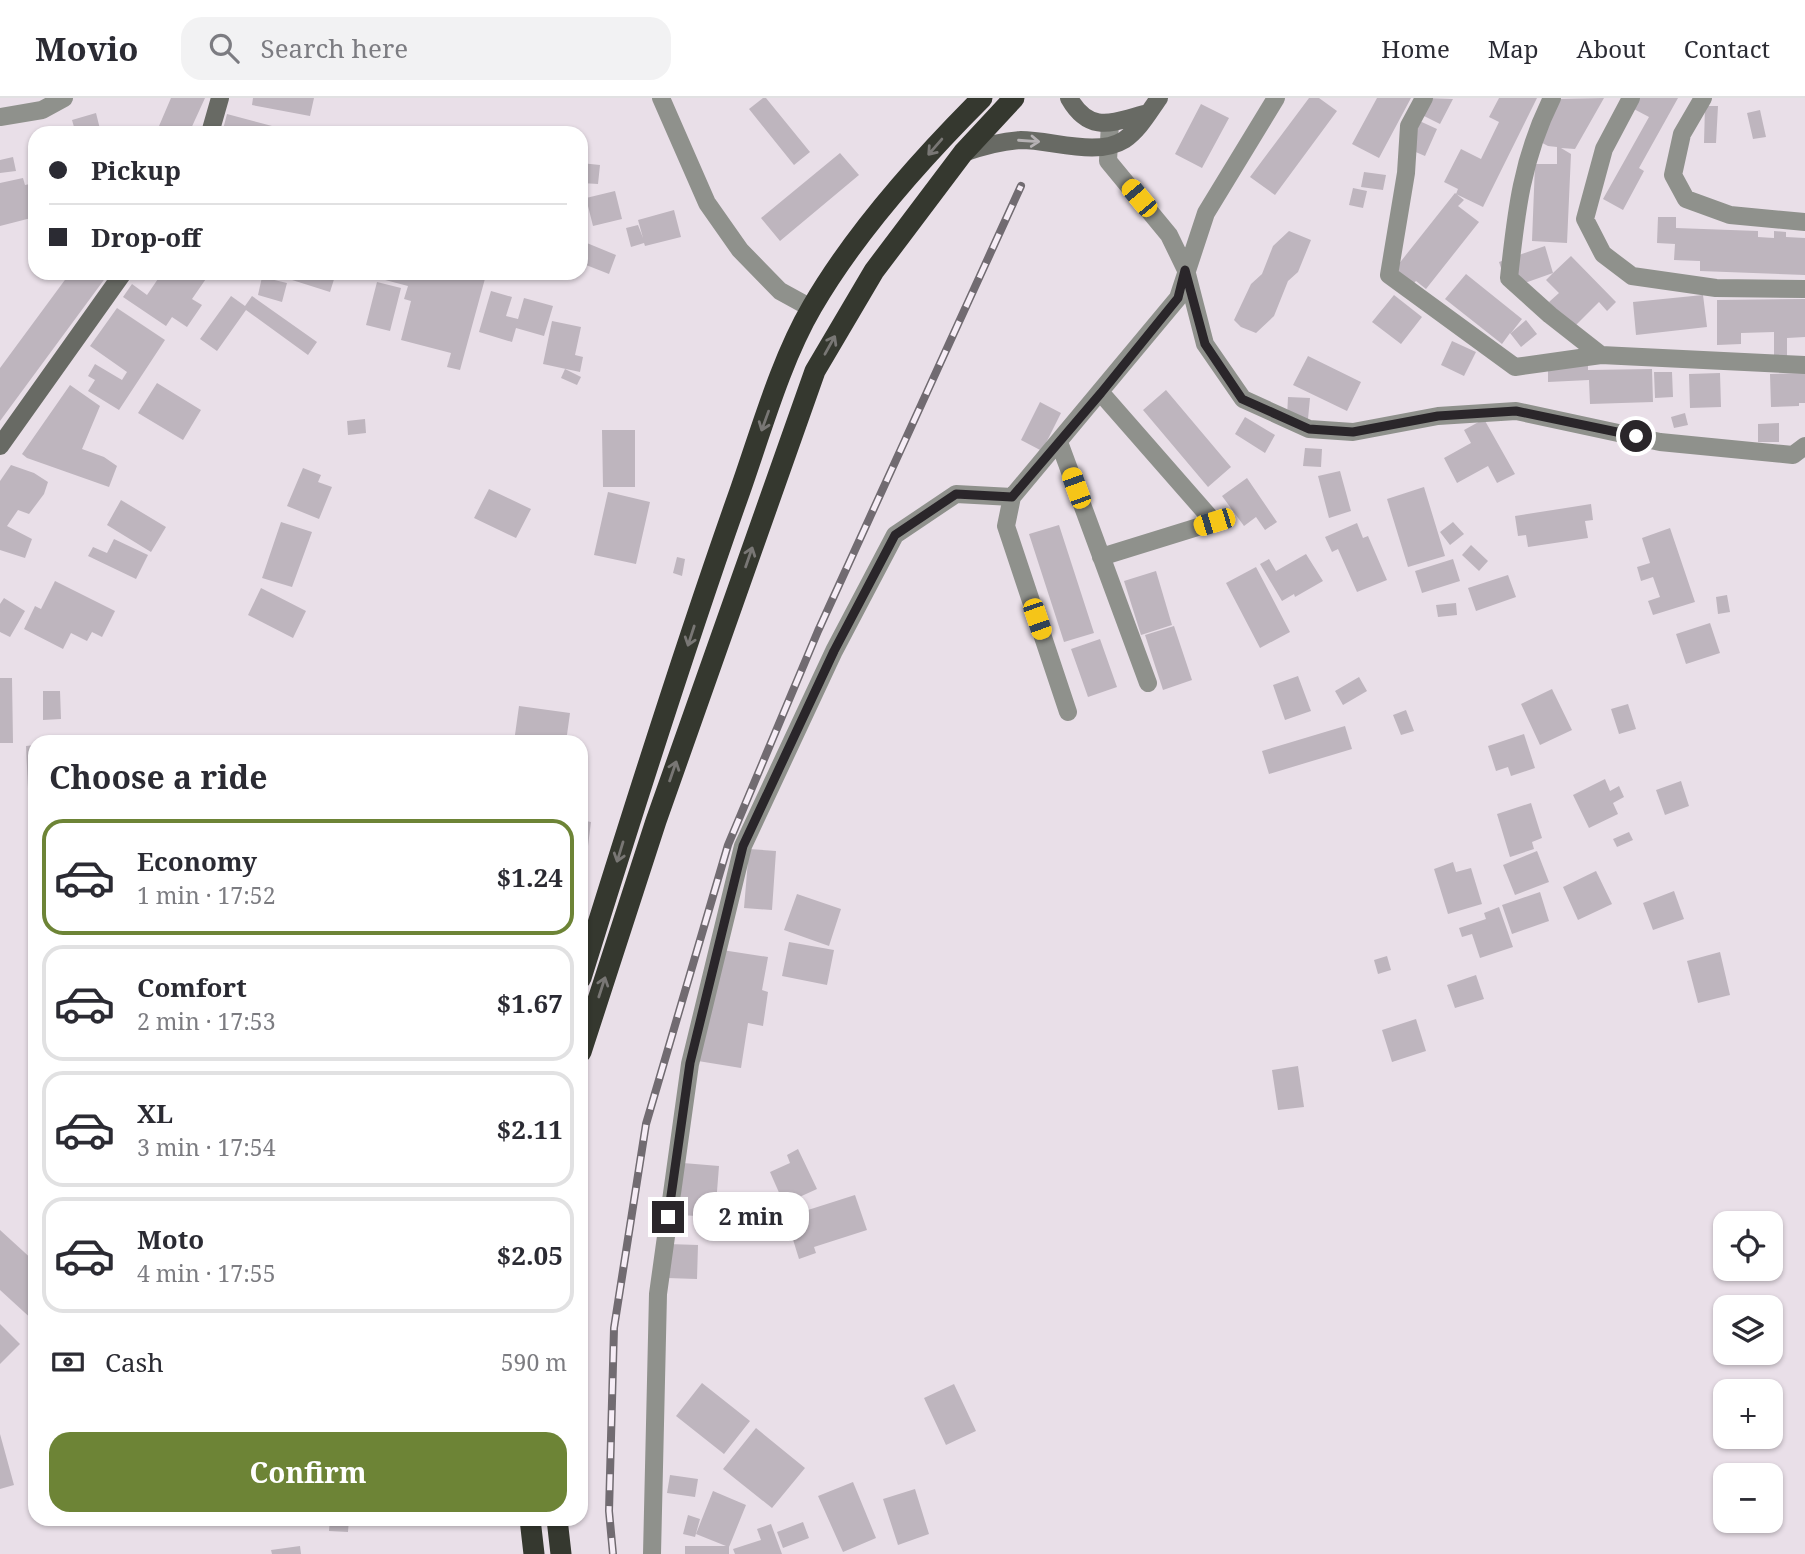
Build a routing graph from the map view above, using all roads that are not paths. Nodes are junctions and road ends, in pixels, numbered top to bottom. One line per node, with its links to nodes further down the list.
1 (64, 98): 14 (street)
2 (220, 98): 16 (main road)
3 (661, 98): 23 (street)
4 (982, 98): 23 (highway, one-way to 23)
5 (1014, 98): 18 (highway)
6 (1069, 98): 15 (main road)
7 (1159, 98): 13 (main road)
8 (1276, 98): 20 (street)
9 (1424, 98): 24 (street)
10 (1552, 98): 24 (street)
11 (1631, 98): 22 (street)
12 (1703, 98): 19 (street)
13 (1148, 113): 15 (main road); 17 (main road)
14 (0, 117)
15 (1110, 123): 17 (street)
16 (212, 126)
17 (1107, 146): 18 (main road, one-way to 17); 20 (street)
18 (963, 153): 35 (highway, one-way to 18)
19 (1805, 222)
20 (1185, 270): 26 (street); 29 (street)
21 (118, 280): 27 (main road)
22 (1805, 289)
23 (811, 308): 34 (highway, one-way to 34)
24 (1601, 355): 25 (street)
25 (1805, 365)
26 (1101, 393): 28 (street); 31 (street)
27 (1, 442)
28 (1059, 442): 30 (street); 31 (street)
29 (1805, 446)
30 (1012, 497): 33 (street); 40 (street)
31 (1101, 556): 32 (street)
32 (1148, 683)
33 (1068, 712)
34 (588, 955)
35 (588, 1030)
36 (531, 1526): 38 (highway)
37 (558, 1526): 39 (highway)
38 (534, 1554)
39 (561, 1554)
40 (653, 1554)

